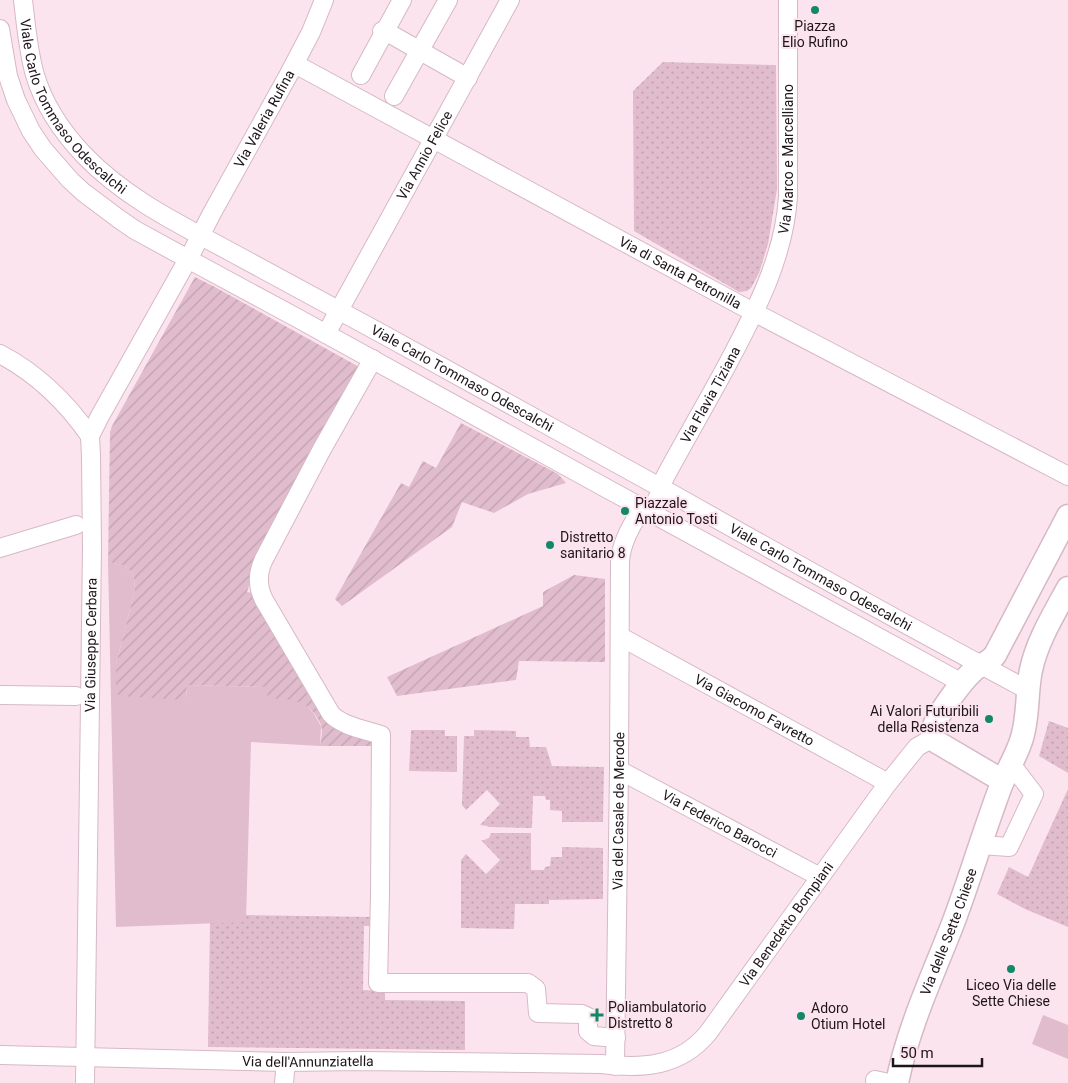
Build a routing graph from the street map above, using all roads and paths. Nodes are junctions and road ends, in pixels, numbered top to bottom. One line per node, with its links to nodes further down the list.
1 (23, 0): 15 (street, Viale Carlo Tommaso Odescalchi)
2 (324, 0): 10 (street, Via Valeria Rufina)
3 (402, 0): 8 (street)
4 (448, 0): 9 (street)
5 (510, 0): 12 (street, Via Annio Felice)
6 (788, 0): 20 (street, Via Marco e Marcelliano)
7 (0, 29): 16 (street, Viale Carlo Tommaso Odescalchi)
8 (384, 31): 9 (street); 11 (street)
9 (420, 50): 12 (street); 13 (street)
10 (295, 64): 14 (street, Via di Santa Petronilla); 17 (street, Via Valeria Rufina)
11 (362, 75)
12 (468, 78): 14 (street, Via Annio Felice)
13 (394, 96)
14 (433, 140): 19 (street, Via Annio Felice); 20 (street, Via di Santa Petronilla)
15 (141, 202): 16 (street, Viale Carlo Tommaso Odescalchi); 17 (street, Viale Carlo Tommaso Odescalchi)
16 (128, 224): 18 (street, Viale Carlo Tommaso Odescalchi)
17 (201, 236): 18 (street); 19 (street, Viale Carlo Tommaso Odescalchi)
18 (188, 259): 21 (street, Viale Carlo Tommaso Odescalchi); 24 (street, Via Giuseppe Cerbara)
19 (339, 311): 21 (street); 25 (street, Viale Carlo Tommaso Odescalchi)
20 (754, 312): 27 (street, Via di Santa Petronilla); 28 (street, Via Flavia Tiziana)
21 (326, 334): 23 (street, Viale Carlo Tommaso Odescalchi)
22 (0, 354): 24 (street)
23 (373, 360): 29 (street, Viale Carlo Tommaso Odescalchi); 49 (street)
24 (90, 436): 51 (street, Via Giuseppe Cerbara)
25 (616, 464): 26 (street); 29 (street)
26 (639, 476): 28 (street); 30 (street)
27 (1068, 476)
28 (663, 483): 31 (street); 37 (street, Viale Carlo Tommaso Odescalchi)
29 (604, 487): 30 (street)
30 (626, 499): 31 (street)
31 (646, 510): 36 (street, Via del Casale de Merode); 39 (street, Viale Carlo Tommaso Odescalchi)
32 (1068, 516): 38 (main road)
33 (76, 525): 34 (street)
34 (0, 548)
35 (1068, 588): 40 (main road)
36 (621, 637): 44 (street, Via del Casale de Merode); 46 (street, Via Giacomo Favretto)
37 (958, 652): 38 (street, Viale Carlo Tommaso Odescalchi); 39 (street)
38 (982, 666): 39 (main road); 40 (street, Viale Carlo Tommaso Odescalchi)
39 (954, 678): 43 (main road)
40 (1028, 690): 45 (main road, Via delle Sette Chiese)
41 (0, 695): 42 (street)
42 (76, 696)
43 (933, 738): 45 (main road); 46 (street, Via Benedetto Bompiani)
44 (619, 770): 48 (street, Via Federico Barocci); 49 (street, Via del Casale de Merode)
45 (1007, 773): 47 (main road, Via delle Sette Chiese); 47 (street)
46 (888, 782): 48 (street, Via Benedetto Bompiani)
47 (981, 845): 56 (main road, Via delle Sette Chiese)
48 (820, 877): 53 (street, Via Benedetto Bompiani)
49 (616, 1038): 53 (street, Via del Casale de Merode)
50 (0, 1055): 51 (street, Via dell'Annunziatella)
51 (85, 1056): 52 (street, Via dell'Annunziatella); 54 (street, Via Giuseppe Cerbara)
52 (286, 1062): 53 (street, Via dell'Annunziatella); 55 (street)
53 (615, 1066)
54 (85, 1083)
55 (284, 1083)
56 (897, 1083)

